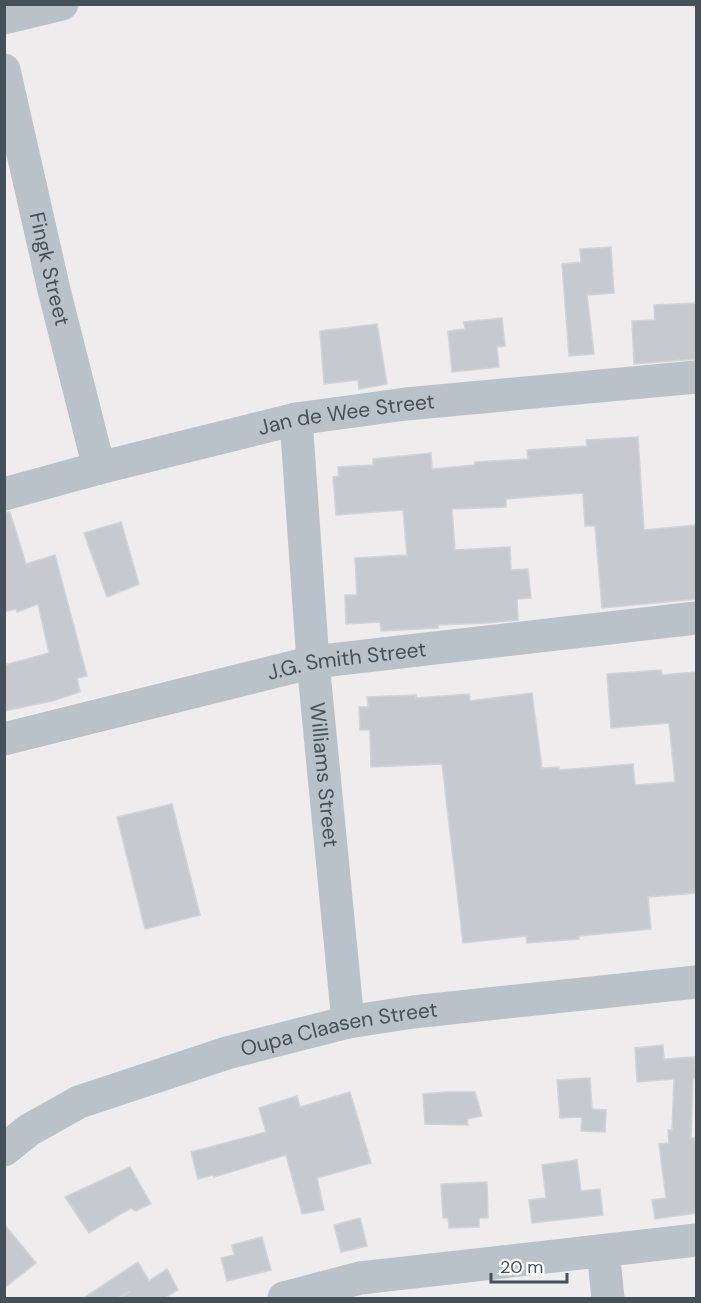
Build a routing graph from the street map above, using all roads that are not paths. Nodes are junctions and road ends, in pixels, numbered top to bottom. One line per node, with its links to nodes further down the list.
1 (62, 4): 2 (street)
2 (4, 18)
3 (4, 70): 6 (street, Fingk Street)
4 (696, 377): 5 (street, Jan de Wee Street)
5 (297, 420): 6 (street, Jan de Wee Street); 9 (street, Williams Street)
6 (99, 468): 7 (street, Jan de Wee Street)
7 (4, 494)
8 (696, 618): 9 (street, J.G. Smith Street)
9 (313, 662): 10 (street, J.G. Smith Street); 12 (street, Williams Street)
10 (4, 739)
11 (696, 982): 12 (street, Oupa Claasen Street)
12 (348, 1022): 13 (street, Oupa Claasen Street)
13 (4, 1150)
14 (696, 1240): 15 (street)
15 (603, 1251): 16 (street); 17 (street)
16 (284, 1299)
17 (608, 1299)

